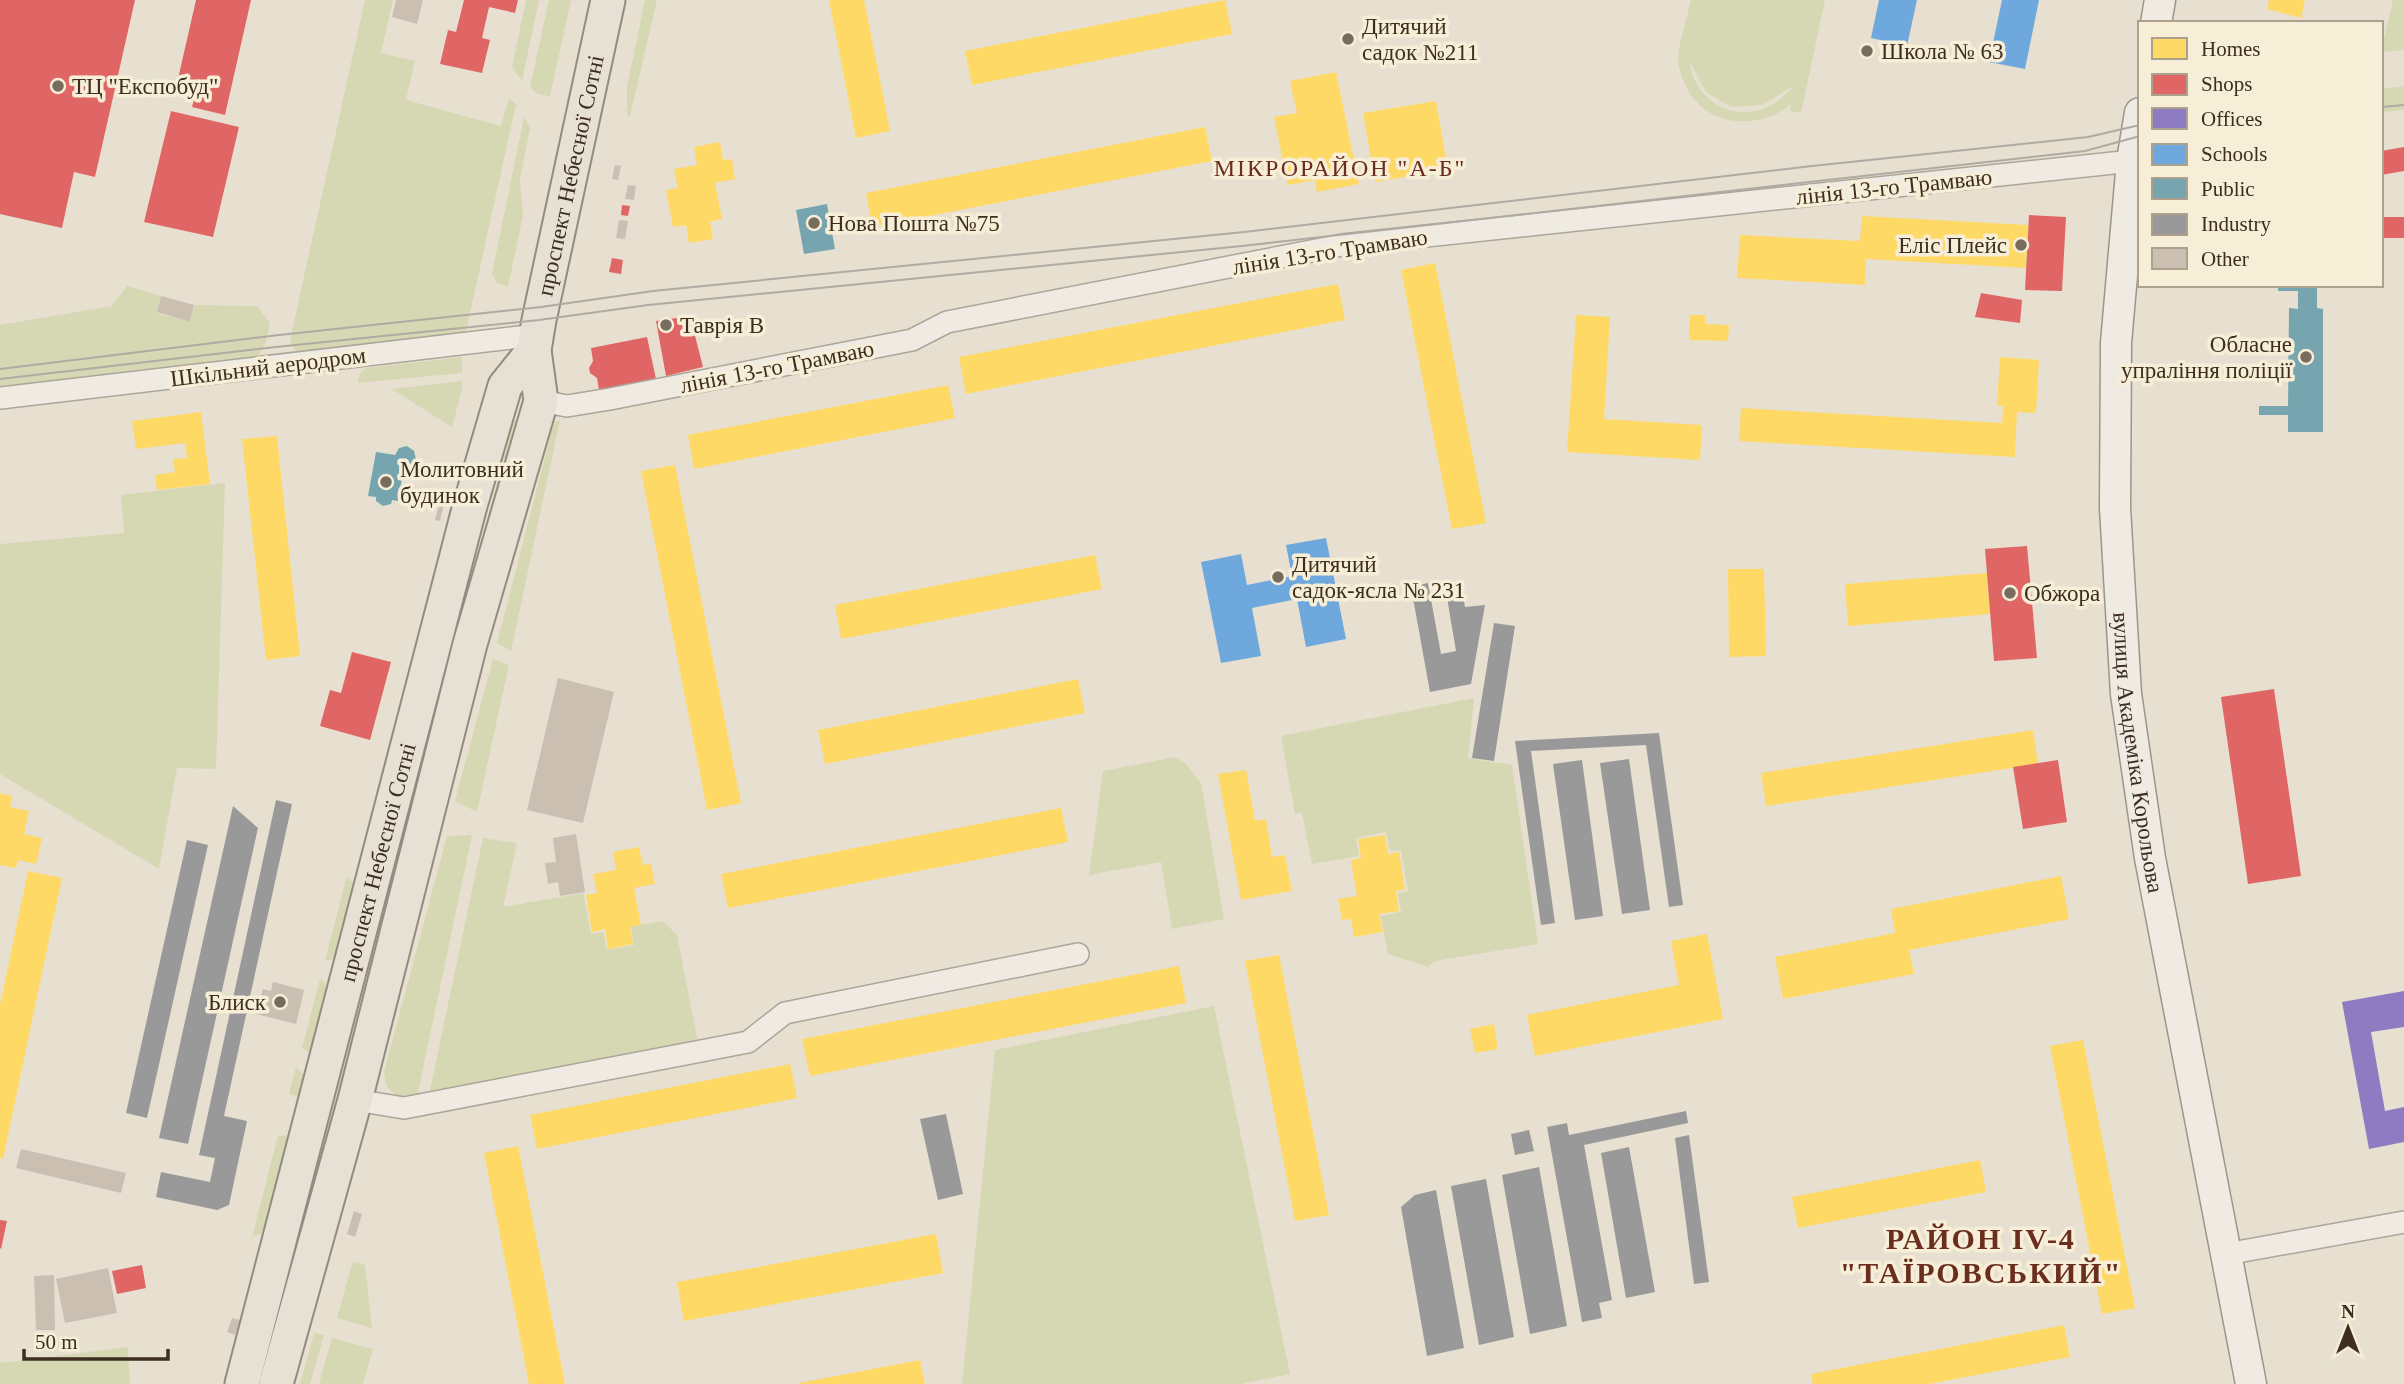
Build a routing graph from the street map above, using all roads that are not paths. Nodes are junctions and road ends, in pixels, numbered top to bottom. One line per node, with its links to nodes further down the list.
1 (608, 0): 6 (main road, проспект Небесної Сотні)
2 (2160, 0): 3 (main road)
3 (2156, 21)
4 (2138, 125): 5 (main road, вулиця Академіка Корольова)
5 (2132, 161): 8 (street, лінія 13-го Трамваю); 12 (main road, вулиця Академіка Корольова)
6 (535, 343): 7 (street, Шкільний аеродром); 8 (main road, проспект Небесної Сотні); 13 (main road, проспект Небесної Сотні)
7 (0, 398)
8 (541, 401): 10 (main road, проспект Небесної Сотні)
9 (1078, 954): 10 (street)
10 (355, 1100): 14 (main road, проспект Небесної Сотні)
11 (2404, 1222): 12 (street)
12 (2226, 1254): 15 (main road, вулиця Академіка Корольова)
13 (242, 1384)
14 (276, 1384)
15 (2251, 1384)

